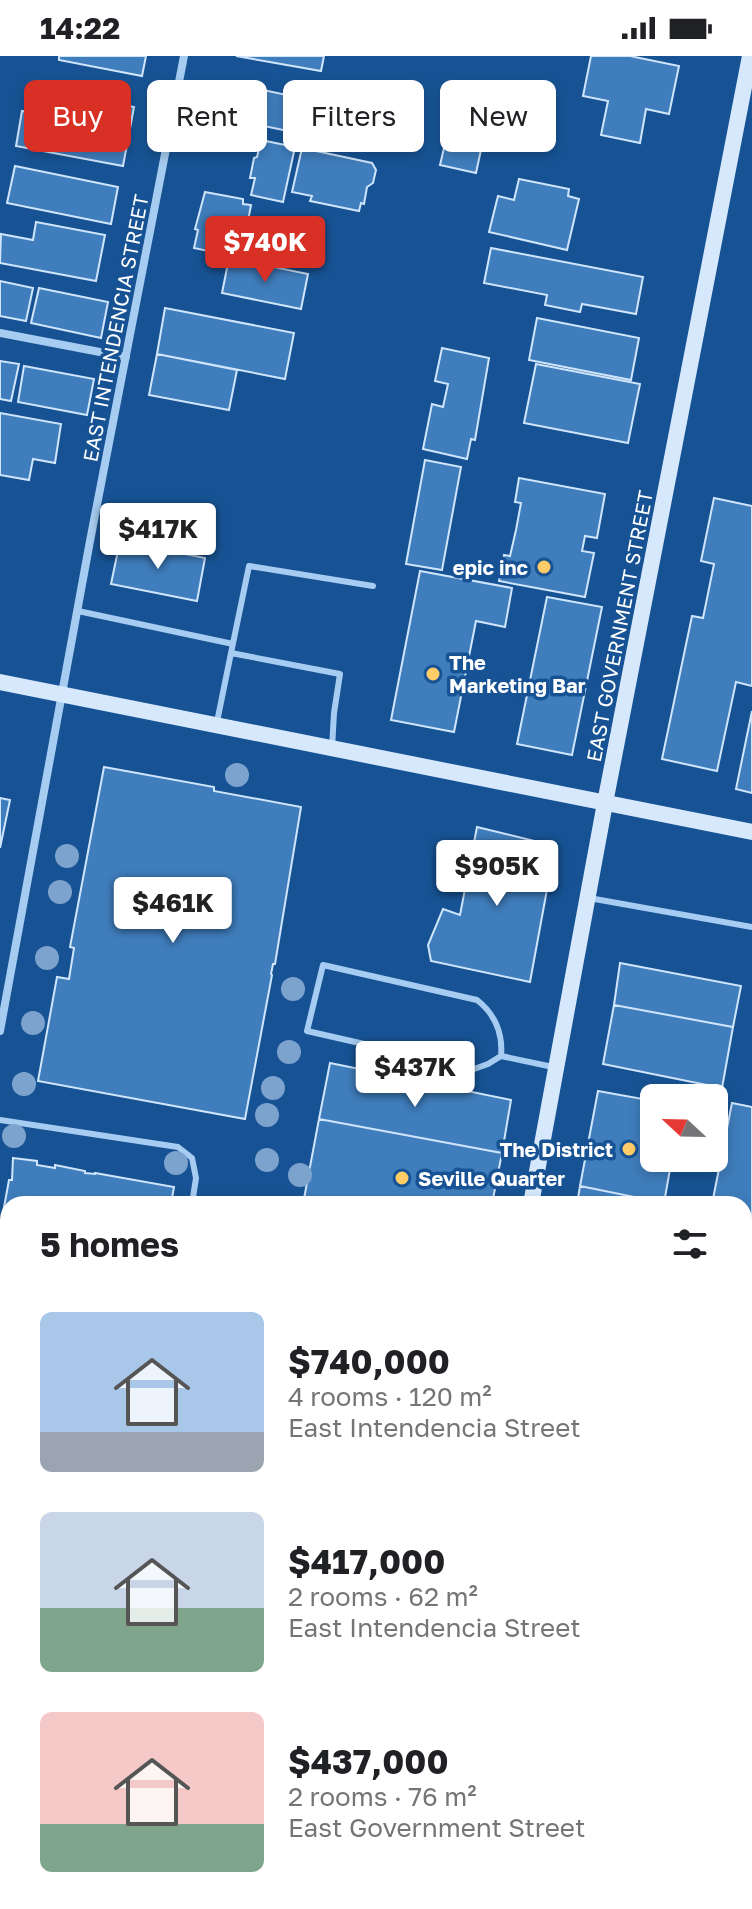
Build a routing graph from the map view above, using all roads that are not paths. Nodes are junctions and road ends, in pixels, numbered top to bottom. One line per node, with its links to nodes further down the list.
1 (184, 56): 4 (street, EAST INTENDENCIA STREET)
2 (750, 57): 13 (street, EAST GOVERNMENT STREET)
3 (0, 333): 4 (street)
4 (126, 357): 6 (street, EAST INTENDENCIA STREET)
5 (373, 586): 7 (lane)
6 (78, 611): 7 (lane); 10 (street, EAST INTENDENCIA STREET)
7 (233, 644): 8 (lane)
8 (231, 653): 11 (lane); 12 (lane)
9 (0, 682): 10 (street)
10 (62, 695): 11 (street); 17 (street, EAST INTENDENCIA STREET)
11 (216, 725): 12 (street)
12 (332, 748): 13 (street)
13 (605, 803): 14 (street); 15 (street, EAST GOVERNMENT STREET)
14 (752, 832)
15 (589, 898): 16 (lane); 19 (street, EAST GOVERNMENT STREET)
16 (752, 927)
17 (0, 1031)
18 (501, 1056): 18 (lane); 19 (lane)
19 (557, 1068): 22 (street, EAST GOVERNMENT STREET)
20 (0, 1120): 21 (lane)
21 (193, 1196)
22 (533, 1196)

